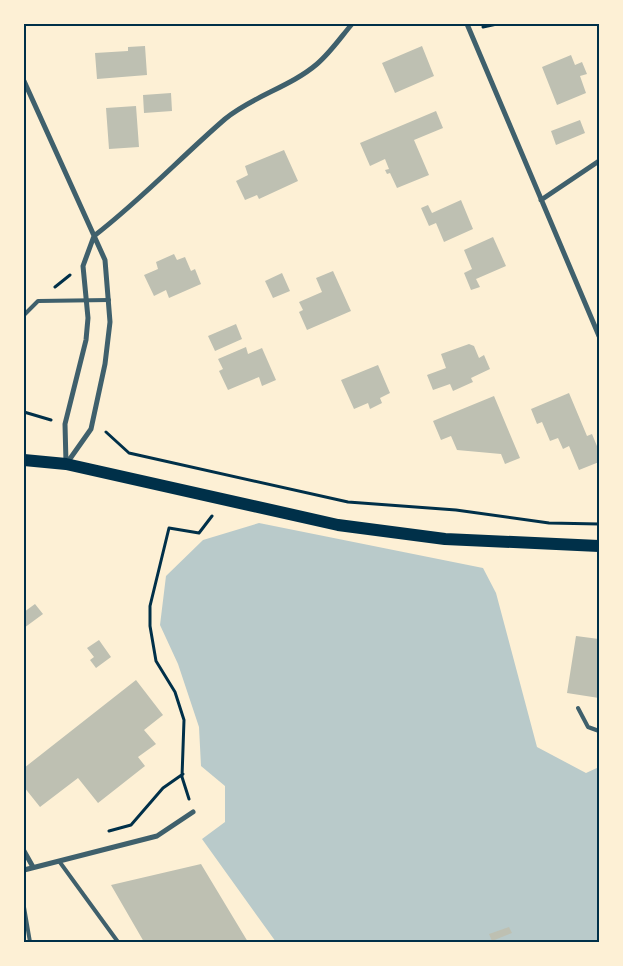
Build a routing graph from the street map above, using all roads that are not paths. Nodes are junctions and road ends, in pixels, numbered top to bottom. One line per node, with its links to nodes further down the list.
1 (352, 24): 6 (street)
2 (467, 24): 5 (street)
3 (24, 81): 6 (street)
4 (599, 161): 5 (street)
5 (541, 200): 10 (street)
6 (94, 236): 7 (street); 8 (street)
7 (109, 300): 8 (lane); 12 (street)
8 (86, 301): 9 (lane); 12 (street)
9 (24, 315)
10 (599, 336)
11 (24, 460): 12 (main road)
12 (66, 464): 13 (main road)
13 (599, 546)
14 (578, 708): 15 (lane)
15 (599, 731)
16 (193, 812): 18 (street)
17 (24, 851): 19 (street)
18 (59, 861): 19 (street); 23 (lane)
19 (33, 867): 20 (street)
20 (24, 870)
21 (24, 907): 22 (lane)
22 (30, 942)
23 (118, 942)

